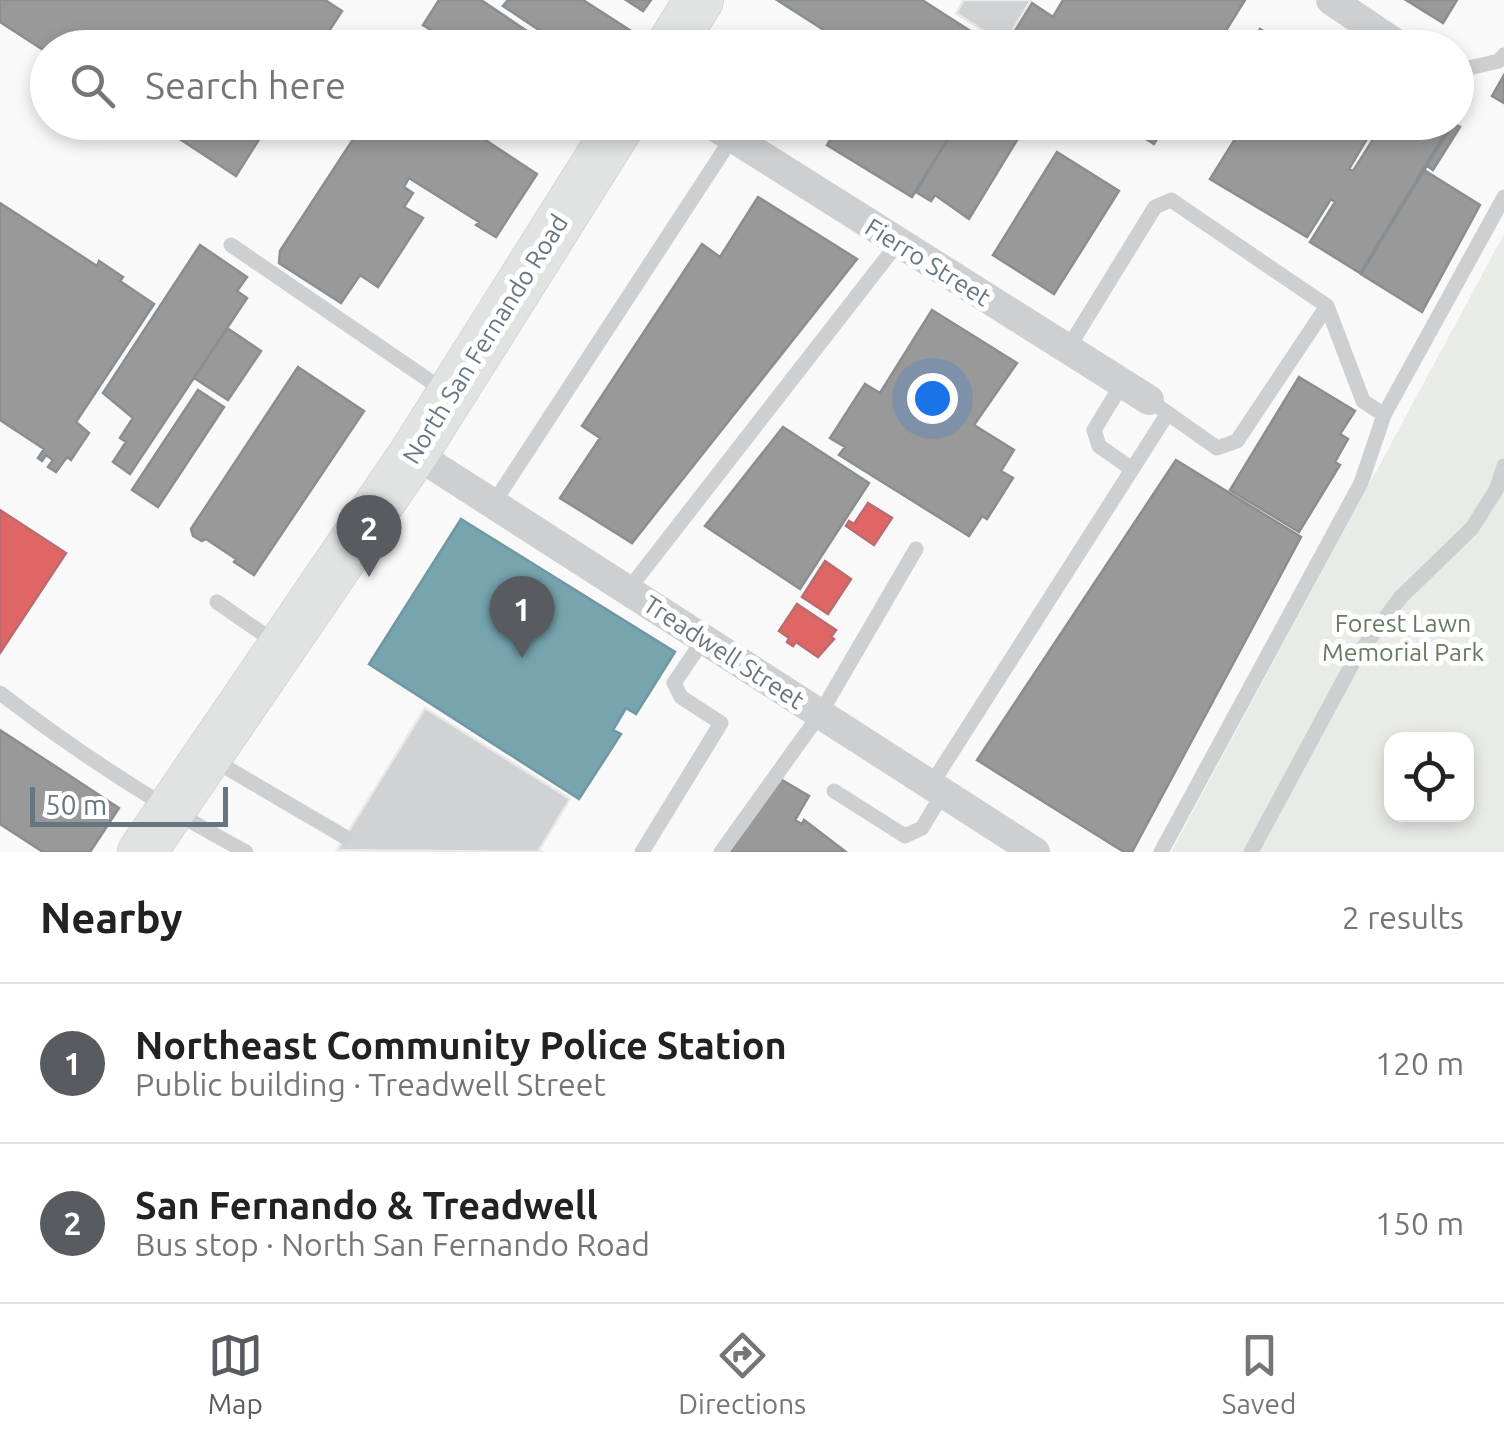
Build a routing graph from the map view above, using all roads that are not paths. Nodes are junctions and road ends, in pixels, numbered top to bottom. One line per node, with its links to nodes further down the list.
1 (698, 0): 3 (main road)
2 (1339, 2): 4 (street)
3 (680, 30)
4 (1377, 30)
5 (1504, 55): 6 (lane)
6 (1474, 67)
7 (611, 140): 16 (main road, North San Fernando Road)
8 (714, 140): 22 (lane)
9 (736, 140): 11 (street, Fierro Street)
10 (1504, 197): 18 (lane)
11 (898, 243): 14 (street, Fierro Street); 24 (lane)
12 (231, 244): 16 (lane)
13 (1327, 306): 14 (lane); 17 (lane); 18 (lane)
14 (1068, 350): 15 (street, Fierro Street)
15 (1122, 384): 17 (street, Fierro Street); 21 (lane)
16 (451, 395): 19 (main road, North San Fernando Road)
17 (1158, 407): 21 (lane)
18 (1384, 415): 40 (lane)
19 (414, 452): 22 (street, Treadwell Street); 27 (main road, North San Fernando Road)
20 (1504, 466): 41 (lane)
21 (1132, 470): 31 (lane)
22 (493, 504): 24 (street, Treadwell Street)
23 (916, 549): 29 (lane)
24 (628, 590): 26 (street, Treadwell Street)
25 (218, 602): 27 (lane)
26 (704, 639): 29 (street, Treadwell Street); 37 (lane)
27 (281, 646): 30 (main road, North San Fernando Road)
28 (0, 693): 33 (lane)
29 (820, 714): 31 (street, Treadwell Street); 38 (lane)
30 (206, 756): 33 (main road, North San Fernando Road); 34 (lane)
31 (937, 789): 32 (lane); 39 (street, Treadwell Street)
32 (834, 791)
33 (169, 811): 35 (main road, North San Fernando Road); 36 (lane)
34 (345, 837)
35 (142, 852)
36 (246, 852)
37 (642, 852)
38 (721, 852)
39 (1035, 852)
40 (1162, 852)
41 (1251, 852)

